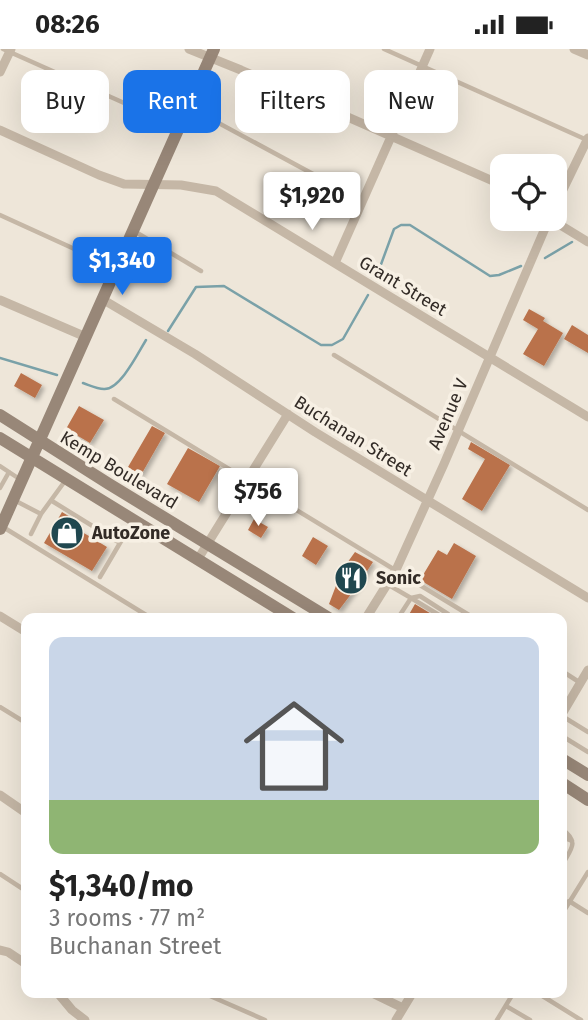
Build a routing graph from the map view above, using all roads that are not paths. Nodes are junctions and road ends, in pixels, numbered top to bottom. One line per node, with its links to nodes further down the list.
1 (188, 49): 6 (street)
2 (384, 49): 8 (lane)
3 (430, 49): 8 (street)
4 (574, 49): 7 (street)
5 (8, 50): 9 (street); 10 (lane)
6 (211, 54): 14 (street)
7 (588, 55)
8 (422, 66): 14 (street); 15 (lane)
9 (0, 72)
10 (123, 102)
11 (221, 125): 19 (lane)
12 (0, 130): 18 (street, Grant Street)
13 (175, 133): 18 (main road)
14 (391, 137): 16 (street); 19 (street)
15 (587, 139): 17 (street)
16 (490, 180)
17 (567, 183)
18 (153, 185): 22 (main road); 25 (street, Grant Street)
19 (363, 201): 25 (street)
20 (0, 215): 26 (lane)
21 (567, 229): 24 (street)
22 (133, 231): 26 (main road); 27 (lane)
23 (544, 231): 32 (street, Avenue V)
24 (588, 241)
25 (335, 264): 32 (street, Grant Street)
26 (116, 268): 28 (main road)
27 (201, 271)
28 (102, 299): 30 (main road); 35 (street, Buchanan Street)
29 (0, 300): 30 (street)
30 (86, 337): 39 (main road)
31 (334, 355): 37 (lane)
32 (490, 357): 36 (street, Grant Street); 37 (street, Avenue V)
33 (114, 399): 45 (lane)
34 (0, 415): 39 (main road, Kemp Boulevard)
35 (288, 415): 45 (street); 48 (street, Buchanan Street)
36 (588, 417)
37 (458, 430): 48 (street, Avenue V); 50 (lane)
38 (0, 438): 40 (main road, Kemp Boulevard)
39 (39, 442): 40 (main road); 56 (main road, Kemp Boulevard)
40 (32, 457): 43 (main road, Kemp Boulevard); 44 (main road)
41 (0, 466): 42 (lane)
42 (9, 472): 44 (lane); 46 (lane)
43 (66, 479): 49 (lane); 52 (main road, Kemp Boulevard)
44 (22, 480): 47 (main road)
45 (247, 480): 56 (street); 58 (lane)
46 (0, 488)
47 (14, 499): 51 (lane); 53 (main road)
48 (428, 500): 58 (street, Avenue V); 62 (street, Buchanan Street)
49 (52, 501): 51 (lane); 55 (lane)
50 (588, 510)
51 (41, 514): 54 (lane)
52 (134, 520): 55 (lane); 57 (main road, Kemp Boulevard)
53 (1, 527): 63 (lane)
54 (31, 534)
55 (120, 543): 59 (lane)
56 (207, 544): 57 (street); 65 (main road, Kemp Boulevard)
57 (198, 559): 64 (main road, Kemp Boulevard)
58 (396, 571): 60 (street, Avenue V); 69 (lane)
59 (100, 577)
60 (387, 584): 61 (lane); 66 (street, Avenue V)
61 (411, 598): 67 (lane); 68 (lane)
62 (588, 598)
63 (143, 613)
64 (285, 613)
65 (321, 613)
66 (369, 613)
67 (401, 613)
68 (446, 613)
69 (466, 613)
70 (0, 616): 71 (street)
71 (21, 629)
72 (588, 670): 74 (street)
73 (567, 674): 74 (lane)
74 (580, 683): 75 (street)
75 (567, 706)
76 (0, 707): 78 (lane)
77 (567, 718): 79 (lane)
78 (21, 720)
79 (588, 732)
80 (567, 739): 81 (lane)
81 (588, 753)
82 (567, 762): 83 (main road)
83 (588, 775)
84 (567, 786): 86 (main road)
85 (0, 795): 87 (street)
86 (588, 800)
87 (21, 810)
88 (567, 833): 90 (lane)
89 (567, 839): 90 (lane)
90 (573, 841): 91 (lane)
91 (567, 857)
92 (588, 871): 95 (lane)
93 (0, 874): 94 (lane)
94 (21, 888)
95 (569, 901): 96 (lane); 97 (lane)
96 (567, 905)
97 (588, 913)
98 (0, 950): 99 (street)
99 (21, 961)
100 (62, 998): 108 (street)
101 (215, 998): 109 (lane)
102 (383, 998): 107 (street)
103 (410, 998): 107 (street)
104 (511, 998): 106 (lane)
105 (546, 998): 113 (lane)
106 (506, 1006): 111 (lane); 112 (lane)
107 (404, 1008): 110 (street)
108 (85, 1020)
109 (265, 1020)
110 (396, 1020)
111 (497, 1020)
112 (530, 1020)
113 (581, 1020)

